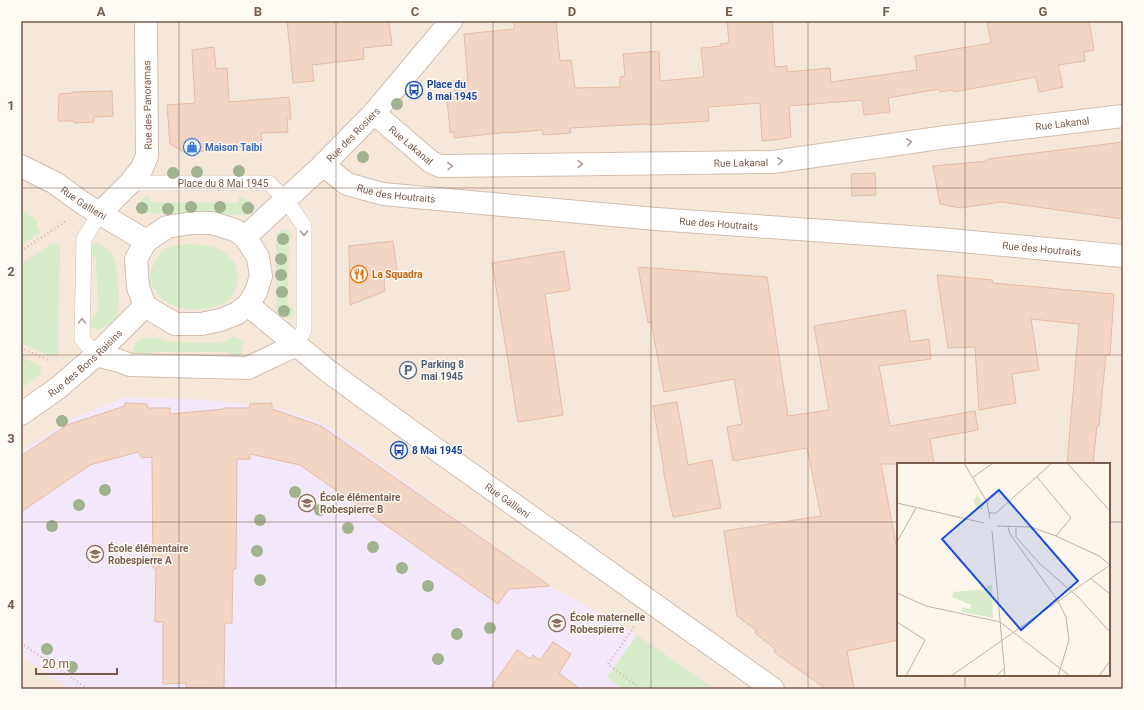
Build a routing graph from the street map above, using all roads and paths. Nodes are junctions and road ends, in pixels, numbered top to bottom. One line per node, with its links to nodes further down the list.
1 (146, 21): 7 (street, Rue des Panoramas)
2 (451, 21): 3 (street, Rue des Rosiers)
3 (374, 113): 4 (street, Rue Lakanal, one-way to 4); 5 (street, Rue des Rosiers)
4 (1123, 116)
5 (323, 165): 8 (street, Rue des Rosiers); 14 (street, Rue des Houtraits)
6 (21, 166): 9 (street, Rue Gallieni)
7 (130, 183): 8 (lane, Place du 8 Mai 1945); 9 (street)
8 (286, 200): 11 (street, Rue des Rosiers); 17 (lane, Place du 8 Mai 1945, one-way to 17)
9 (99, 214): 12 (street, Rue Gallieni); 19 (lane, one-way to 9)
10 (66, 220): 13 (path)
11 (245, 237): 12 (street); 15 (street)
12 (146, 241): 16 (street)
13 (21, 251)
14 (1123, 256)
15 (248, 305): 16 (street); 17 (street, Rue Gallieni)
16 (145, 306): 19 (street, Rue des Bons Raisins)
17 (296, 345): 19 (street); 26 (street, Rue Gallieni)
18 (21, 348): 20 (path)
19 (96, 354): 21 (street, Rue des Bons Raisins)
20 (50, 362)
21 (21, 414)
22 (634, 627): 25 (path)
23 (21, 643): 24 (path)
24 (88, 689)
25 (635, 689)
26 (773, 689)

